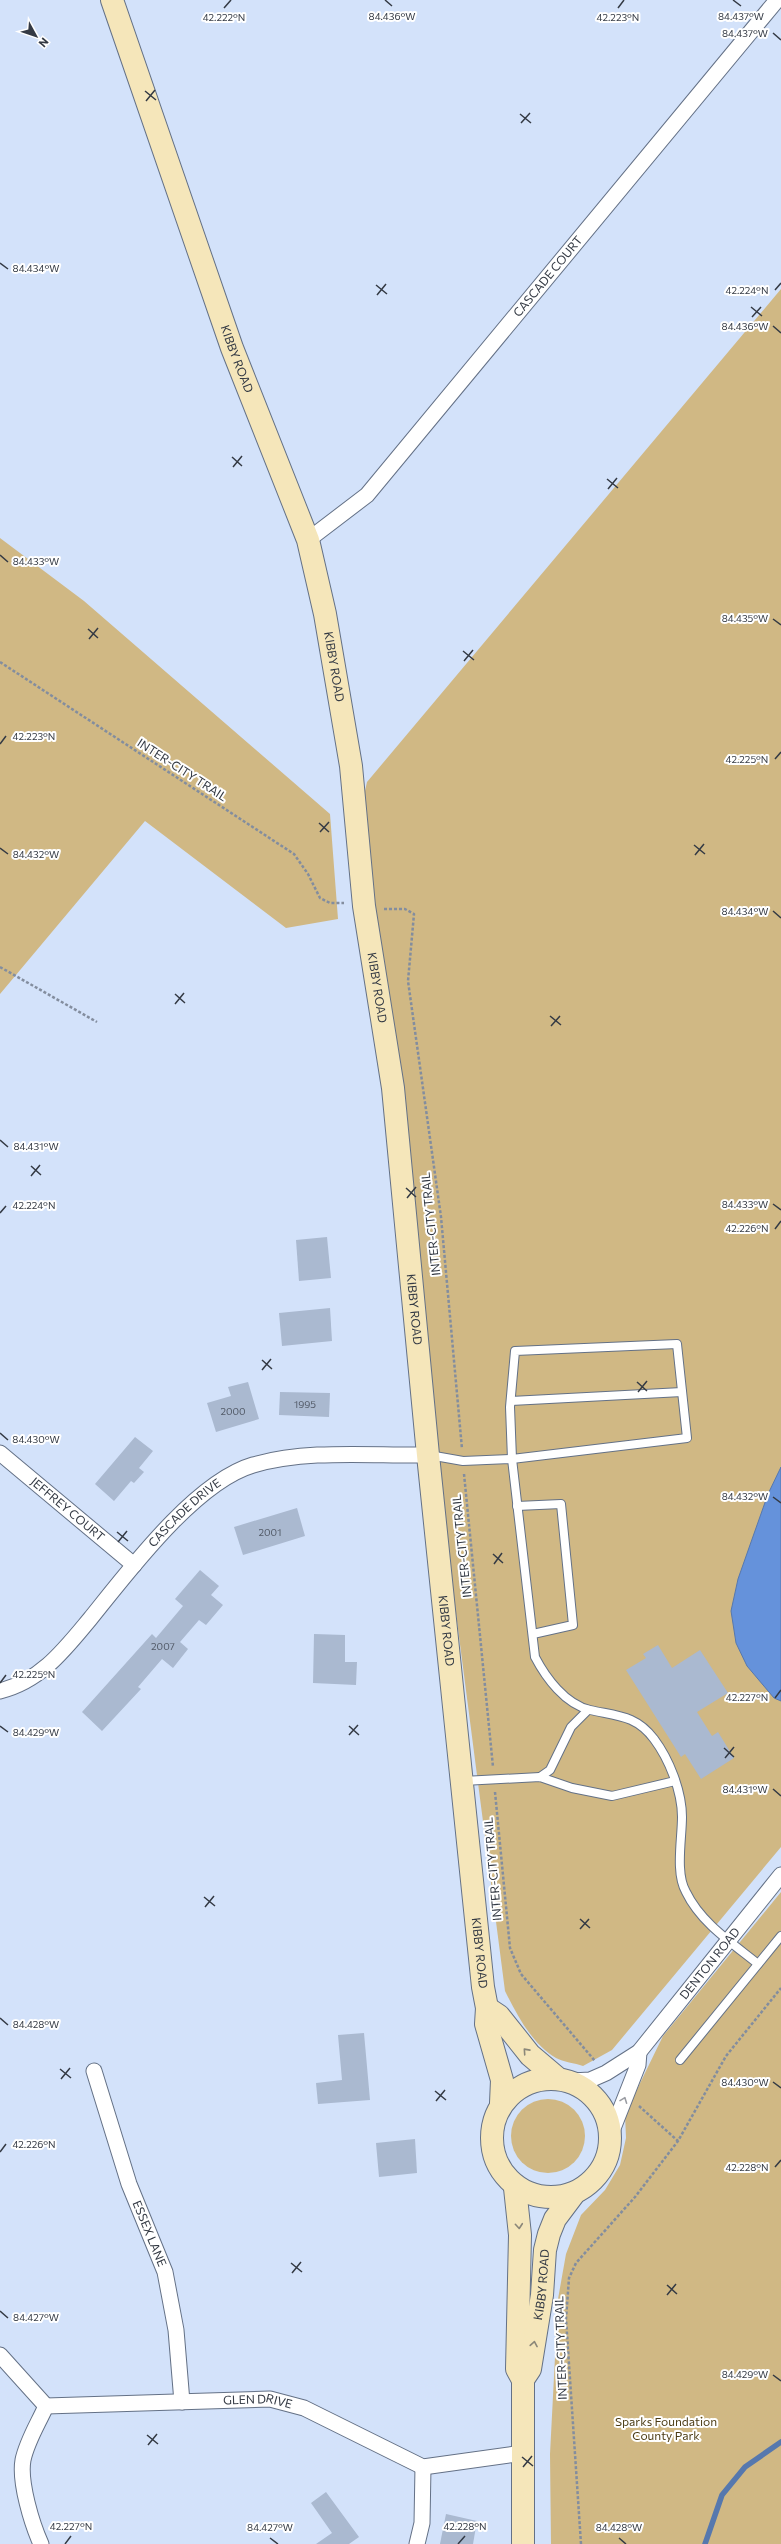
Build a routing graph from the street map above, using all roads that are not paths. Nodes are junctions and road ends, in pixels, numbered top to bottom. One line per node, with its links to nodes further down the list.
1 (112, 0): 3 (main road, KIBBY ROAD)
2 (777, 0): 3 (street, CASCADE COURT)
3 (308, 540): 7 (main road, KIBBY ROAD)
4 (682, 1392): 5 (lane); 5 (lane); 8 (lane)
5 (511, 1401): 8 (lane)
6 (0, 1453): 10 (street, JEFFREY COURT)
7 (428, 1455): 8 (lane); 10 (street, CASCADE DRIVE); 15 (main road, KIBBY ROAD)
8 (512, 1459): 9 (lane)
9 (517, 1506): 11 (lane); 11 (lane)
10 (134, 1565): 12 (street, CASCADE DRIVE)
11 (533, 1634): 13 (lane)
12 (0, 1690)
13 (588, 1710): 14 (lane); 16 (lane)
14 (540, 1777): 15 (lane); 16 (lane)
15 (460, 1781): 21 (main road, KIBBY ROAD)
16 (674, 1781): 19 (lane)
17 (781, 1875): 19 (street, DENTON ROAD)
18 (781, 1936): 20 (lane)
19 (729, 1940): 20 (lane); 22 (street, DENTON ROAD)
20 (758, 1964): 23 (lane)
21 (487, 2008): 25 (main road, one-way to 21); 26 (main road, KIBBY ROAD)
22 (639, 2052): 25 (street, DENTON ROAD); 27 (street, DENTON ROAD, one-way to 22)
23 (680, 2060)
24 (94, 2071): 32 (street, ESSEX LANE)
25 (564, 2079): 26 (main road); 27 (main road)
26 (502, 2103): 28 (main road)
27 (610, 2136): 29 (main road)
28 (515, 2188): 29 (main road); 31 (main road, KIBBY ROAD, one-way to 31)
29 (573, 2194): 31 (main road, KIBBY ROAD, one-way to 29)
30 (0, 2355): 33 (street)
31 (523, 2380): 34 (main road, KIBBY ROAD)
32 (182, 2402): 33 (street, GLEN DRIVE); 35 (street, GLEN DRIVE)
33 (46, 2406): 36 (street)
34 (523, 2453): 35 (street); 38 (main road, KIBBY ROAD)
35 (422, 2467): 37 (street)
36 (42, 2544)
37 (417, 2544)
38 (523, 2544)

